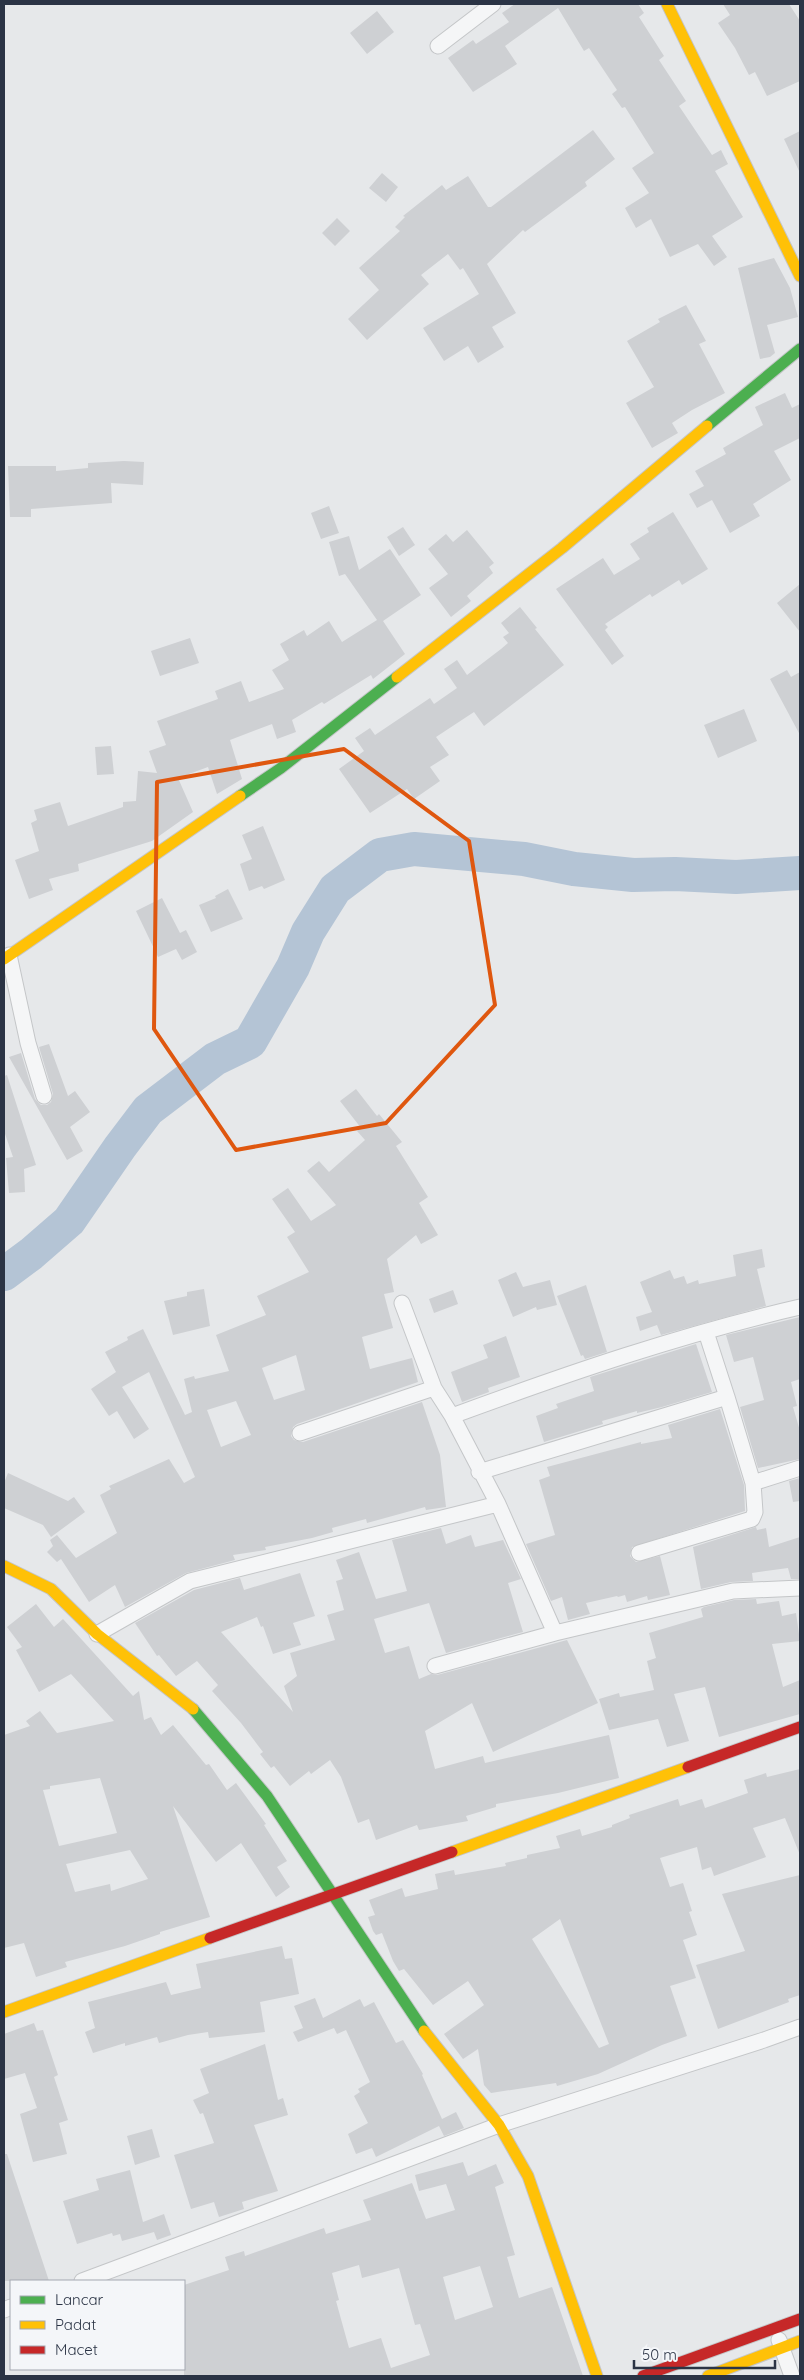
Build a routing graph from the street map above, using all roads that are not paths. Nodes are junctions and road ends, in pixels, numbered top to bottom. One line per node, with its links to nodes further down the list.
1 (493, 4): 3 (street)
2 (667, 4): 4 (main road)
3 (438, 46)
4 (800, 276)
5 (800, 349): 6 (main road)
6 (6, 957): 7 (street)
7 (44, 1096)
8 (402, 1303): 11 (street)
9 (800, 1307): 10 (street)
10 (706, 1332): 12 (street); 13 (street)
11 (434, 1388): 13 (street); 14 (street)
12 (727, 1397): 16 (street); 17 (street)
13 (452, 1416): 16 (street)
14 (300, 1433)
15 (800, 1468): 17 (street)
16 (479, 1472): 18 (street)
17 (752, 1483): 19 (street)
18 (498, 1504): 22 (street); 23 (street)
19 (640, 1553)
20 (4, 1566): 23 (main road)
21 (800, 1588): 22 (street)
22 (555, 1633): 24 (street)
23 (97, 1634): 26 (main road)
24 (435, 1666)
25 (800, 1727): 26 (main road)
26 (333, 1893): 27 (main road); 29 (main road)
27 (4, 2012)
28 (800, 2027): 29 (street)
29 (499, 2125): 30 (street); 35 (main road)
30 (85, 2280)
31 (800, 2319): 32 (main road)
32 (775, 2329): 34 (street); 36 (main road)
33 (800, 2341): 34 (main road)
34 (782, 2348): 37 (main road); 38 (street)
35 (597, 2376)
36 (643, 2376)
37 (708, 2376)
38 (792, 2376)

